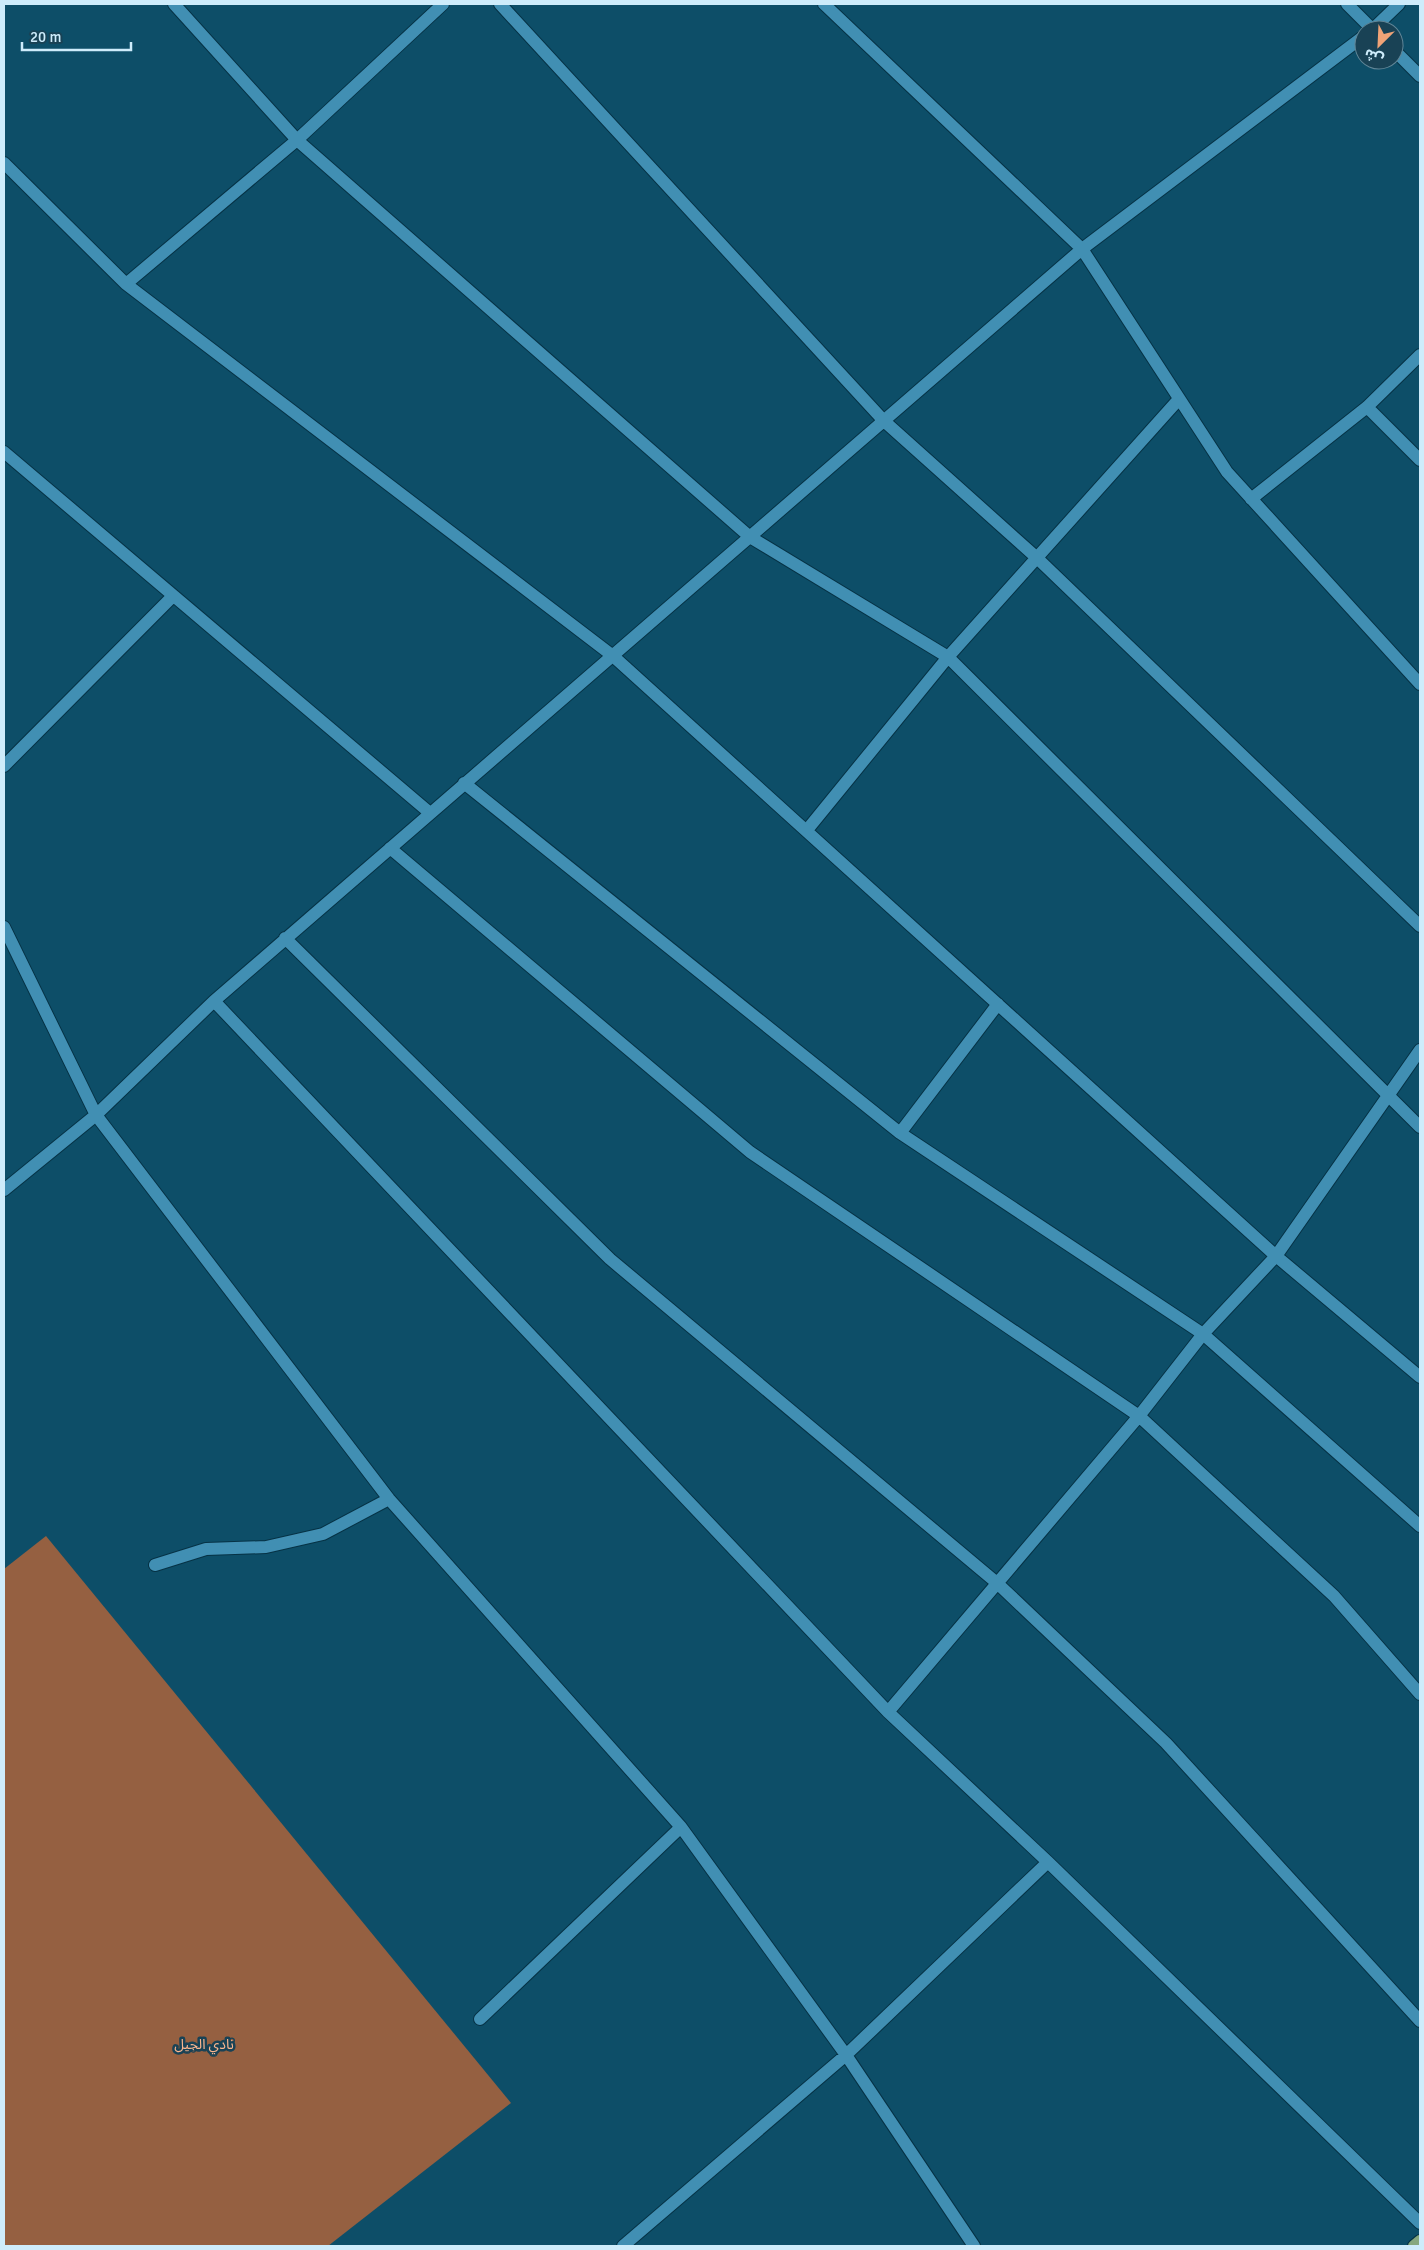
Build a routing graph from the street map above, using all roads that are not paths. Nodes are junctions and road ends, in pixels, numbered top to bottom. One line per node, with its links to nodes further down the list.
1 (174, 4): 12 (street)
2 (444, 4): 12 (street)
3 (500, 4): 19 (street)
4 (824, 4): 14 (street)
5 (1347, 4): 7 (street)
6 (1399, 4): 8 (street)
7 (1361, 20)
8 (1382, 20)
9 (1354, 43): 14 (street)
10 (1404, 60): 11 (street)
11 (1420, 76)
12 (297, 140): 15 (street); 23 (street)
13 (4, 163): 15 (street)
14 (1082, 249): 17 (street); 19 (street)
15 (126, 284): 26 (street)
16 (1420, 355): 18 (street)
17 (1179, 399): 22 (street); 24 (street)
18 (1367, 407): 21 (street); 22 (street)
19 (884, 420): 23 (street); 24 (street)
20 (4, 452): 25 (street)
21 (1420, 460)
22 (1252, 498): 28 (street)
23 (750, 537): 26 (street); 27 (street)
24 (1037, 558): 27 (street); 34 (street)
25 (173, 596): 29 (street); 31 (street)
26 (613, 656): 30 (street); 32 (street)
27 (948, 657): 32 (street); 40 (street)
28 (1420, 684)
29 (4, 766)
30 (464, 783): 31 (street); 43 (street)
31 (430, 813): 33 (street)
32 (807, 830): 38 (street)
33 (390, 848): 36 (street); 48 (street)
34 (1420, 926)
35 (4, 927): 41 (street)
36 (285, 938): 37 (street); 52 (street)
37 (214, 1001): 41 (street); 54 (street)
38 (998, 1004): 43 (street); 45 (street)
39 (1420, 1050): 40 (street)
40 (1390, 1095): 42 (street); 45 (street)
41 (96, 1115): 44 (street); 49 (street)
42 (1420, 1127)
43 (900, 1133): 46 (street)
44 (4, 1190)
45 (1276, 1256): 46 (street); 47 (street)
46 (1203, 1334): 48 (street); 50 (street)
47 (1420, 1377)
48 (1139, 1416): 52 (street); 53 (street)
49 (389, 1499): 51 (street); 55 (street)
50 (1420, 1526)
51 (155, 1566)
52 (997, 1583): 54 (street); 58 (street)
53 (1420, 1694)
54 (888, 1712): 56 (street)
55 (681, 1827): 57 (street); 59 (street)
56 (1048, 1862): 59 (street); 60 (street)
57 (480, 2019)
58 (1420, 2021)
59 (846, 2055): 62 (street); 63 (street)
60 (1420, 2223)
61 (1420, 2241): 64 (main road)
62 (623, 2246)
63 (974, 2246)
64 (1414, 2246)

